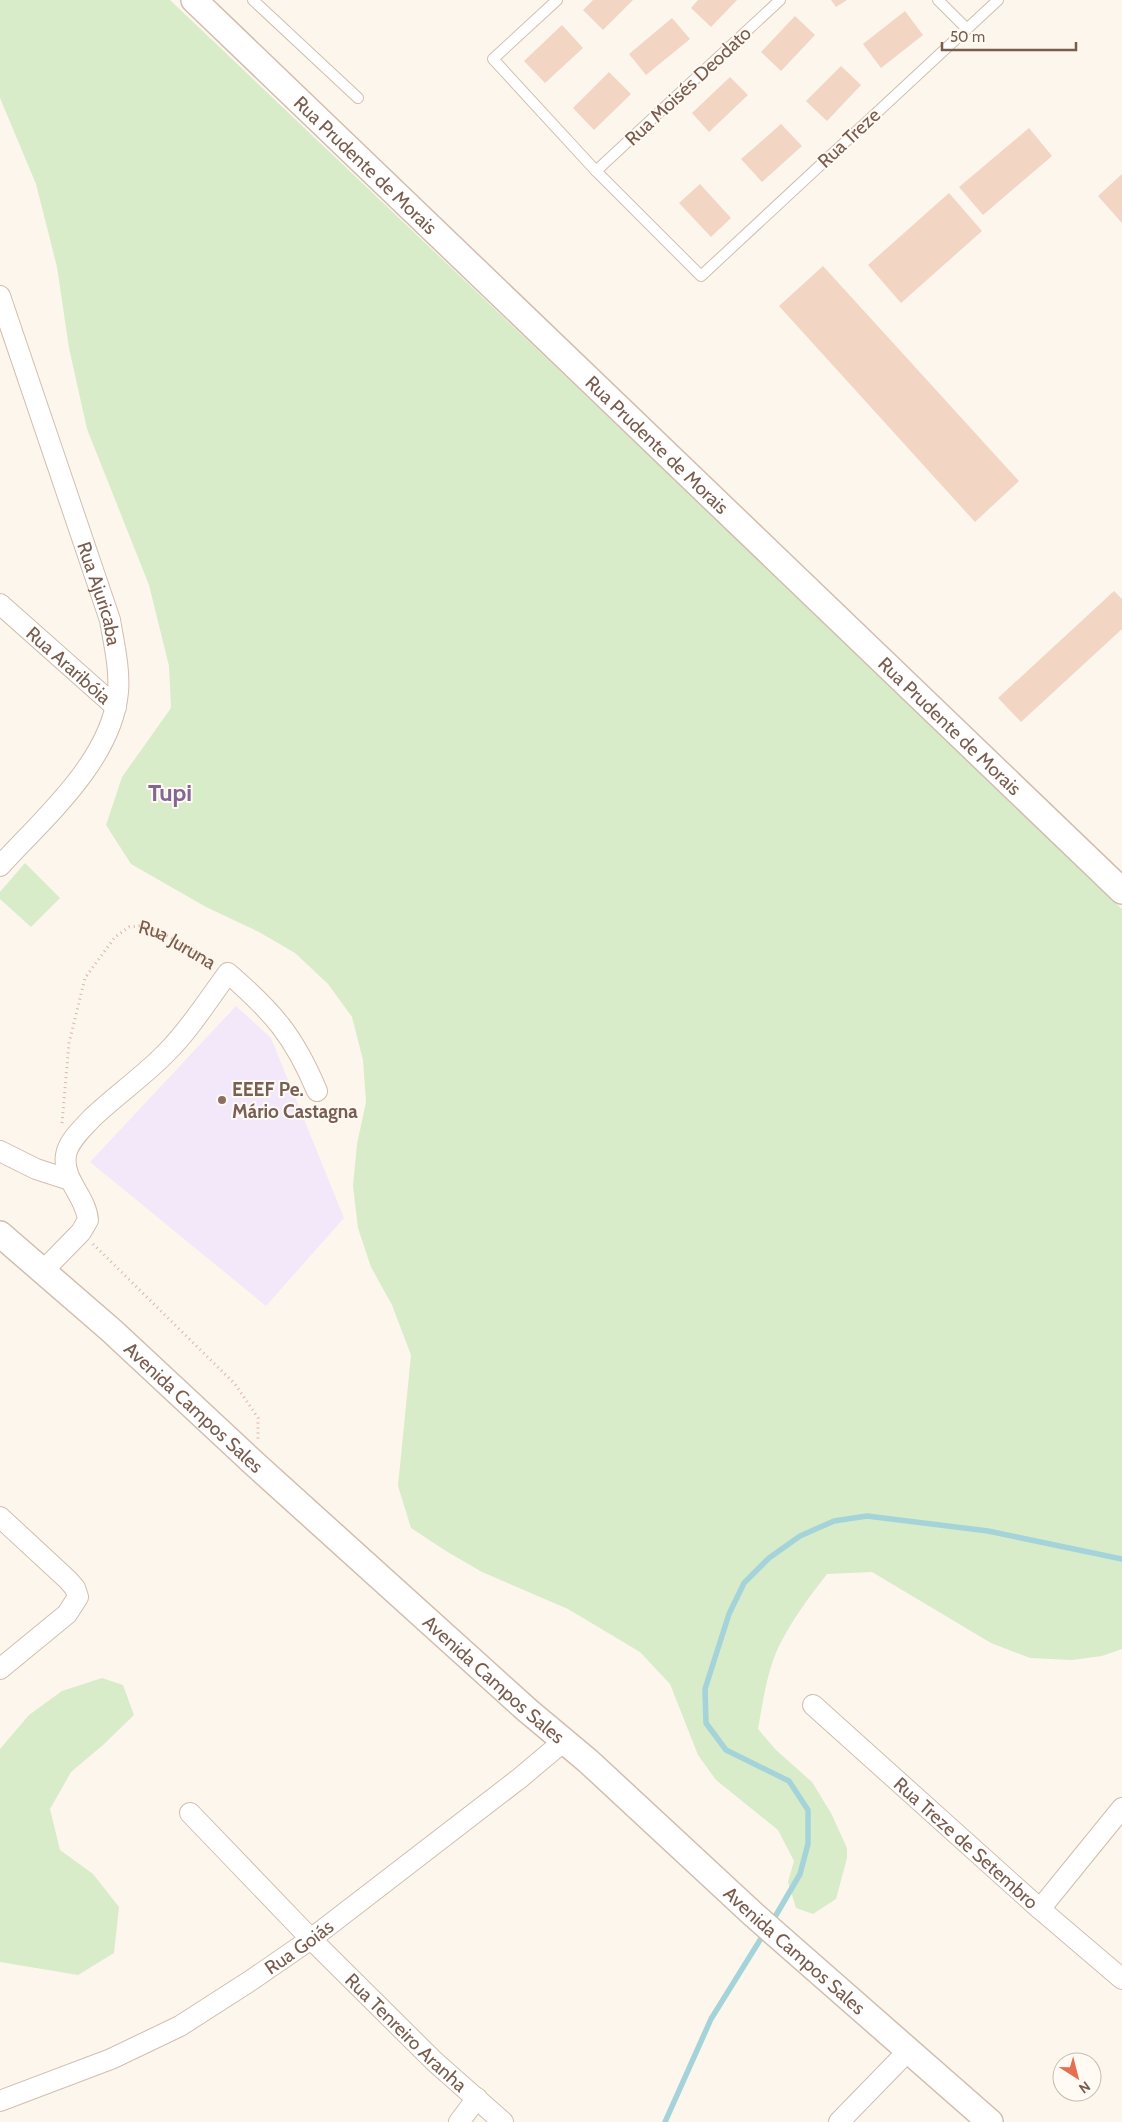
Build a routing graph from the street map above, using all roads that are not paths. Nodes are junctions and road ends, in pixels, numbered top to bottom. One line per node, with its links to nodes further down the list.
1 (194, 0): 14 (street, Rua Prudente de Morais)
2 (253, 0): 8 (lane)
3 (557, 0): 9 (lane)
4 (780, 0): 9 (lane, Rua Moisés Deodato)
5 (938, 0): 7 (lane)
6 (998, 0): 7 (lane, Rua Treze)
7 (967, 29): 9 (lane, Rua Treze)
8 (358, 98)
9 (596, 171)
10 (0, 296): 12 (street, Rua Ajuricaba)
11 (0, 604): 12 (street, Rua Araribóia)
12 (116, 707): 13 (street, Rua Ajuricaba)
13 (0, 866)
14 (1122, 891)
15 (317, 1091): 17 (street, Rua Juruna)
16 (0, 1151): 17 (street)
17 (70, 1180): 19 (street)
18 (0, 1234): 19 (street, Avenida Campos Sales)
19 (42, 1272): 23 (street, Avenida Campos Sales)
20 (0, 1517): 21 (street)
21 (0, 1669)
22 (812, 1705): 26 (street, Rua Treze de Setembro)
23 (564, 1741): 27 (street, Rua Goiás); 29 (street, Avenida Campos Sales)
24 (1122, 1808): 26 (street)
25 (190, 1813): 27 (street, Rua Tenreiro Aranha)
26 (1040, 1909): 28 (street, Rua Treze de Setembro)
27 (311, 1939): 30 (street, Rua Tenreiro Aranha); 31 (street, Rua Goiás)
28 (1122, 1980)
29 (909, 2050): 34 (street); 35 (street, Avenida Campos Sales)
30 (477, 2098): 32 (street); 33 (street, Rua Tenreiro Aranha)
31 (0, 2101)
32 (459, 2122)
33 (503, 2122)
34 (839, 2122)
35 (990, 2122)

